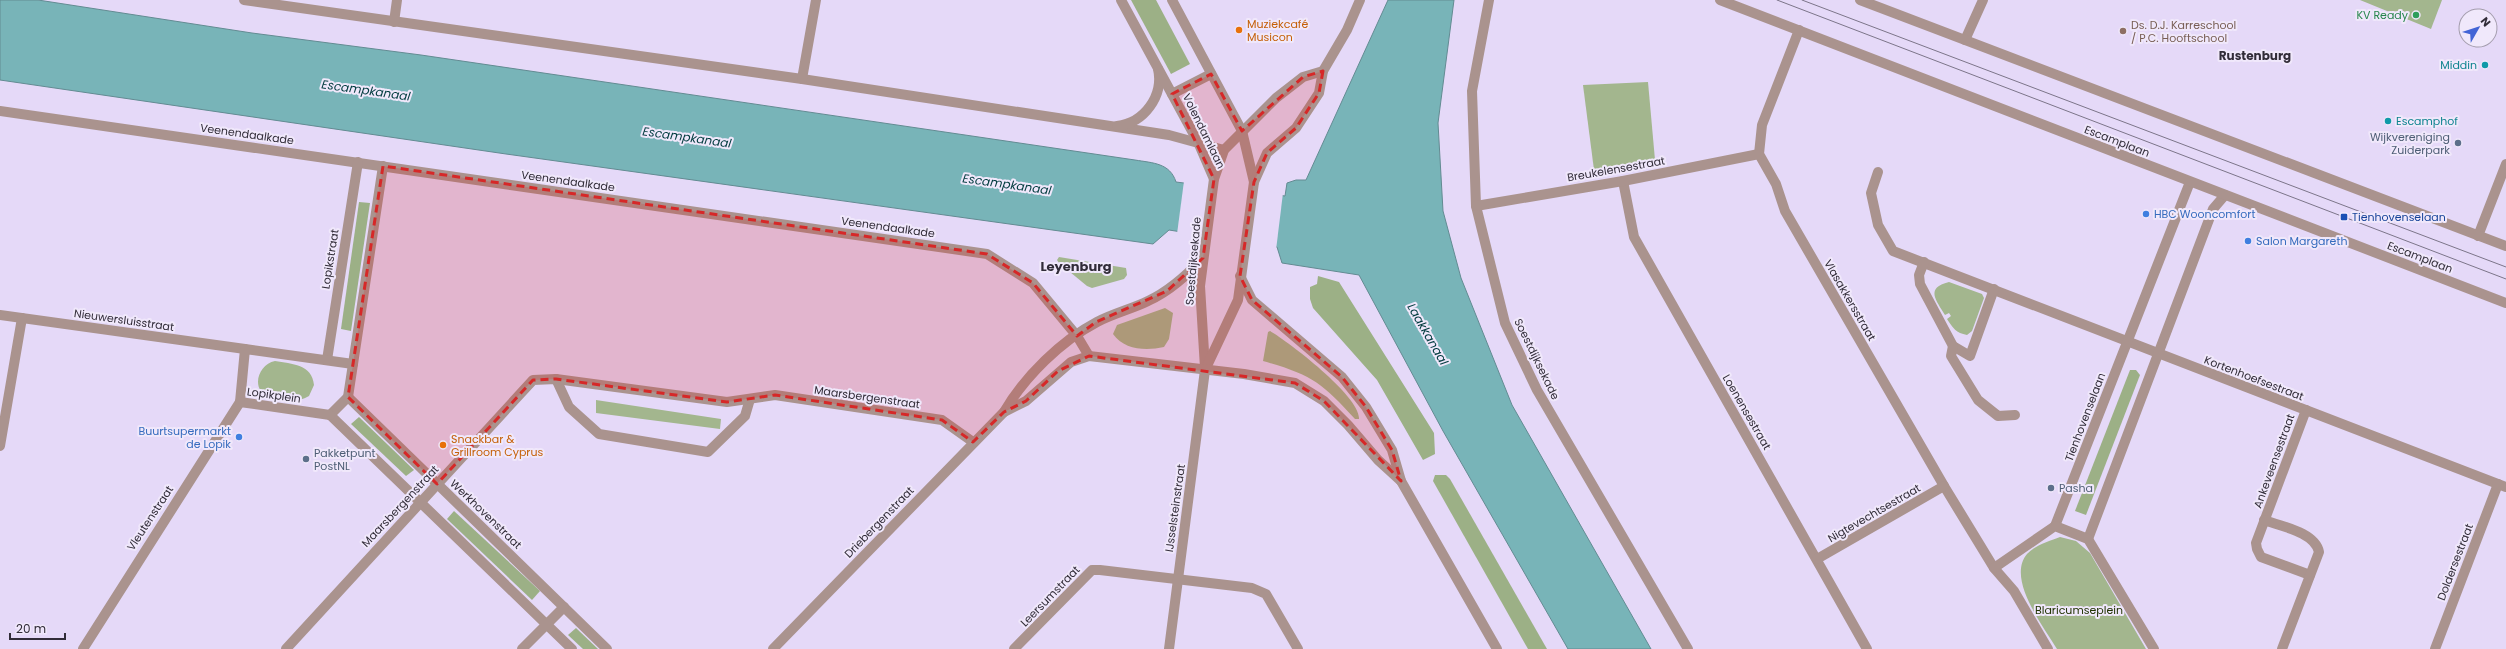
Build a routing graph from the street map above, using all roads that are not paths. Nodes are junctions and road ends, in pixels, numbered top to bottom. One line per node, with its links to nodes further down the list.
1 (244, 0): 11 (street)
2 (397, 0): 11 (street)
3 (816, 0): 17 (street)
4 (1121, 0): 14 (street, Volendamlaan)
5 (1172, 0): 16 (street)
6 (1360, 0): 15 (street)
7 (1489, 0): 34 (street, Soestdijksekade)
8 (1720, 0): 12 (street, Escamplaan)
9 (1860, 0): 13 (street)
10 (1983, 0): 13 (street)
11 (394, 22): 17 (street)
12 (1799, 30): 24 (street); 31 (street, Escamplaan)
13 (1965, 40): 35 (street)
14 (1158, 69): 18 (street, Volendamlaan); 20 (street, Volendamlaan)
15 (1324, 71): 21 (street); 32 (street)
16 (1211, 74): 18 (street, Volendamlaan); 21 (street)
17 (802, 79): 20 (street)
18 (1172, 94): 22 (street, Volendamlaan)
19 (0, 111): 25 (street, Veenendaalkade)
20 (1111, 126): 22 (street)
21 (1242, 131): 23 (street, Volendamlaan); 32 (street)
22 (1198, 142): 23 (street); 29 (street, Volendamlaan)
23 (1224, 150): 29 (street, Volendamlaan)
24 (1759, 154): 30 (street, Breukelensestraat); 65 (street, Vlasakkersstraat)
25 (358, 162): 27 (street, Veenendaalkade); 50 (street, Lopikstraat)
26 (2506, 164): 35 (street)
27 (383, 166): 44 (street, Veenendaalkade); 51 (street)
28 (1878, 172): 38 (street, Kortenhoefsestraat)
29 (1214, 181): 37 (street, Soestdijksekade)
30 (1623, 181): 34 (street, Breukelensestraat); 71 (street, Loenensestraat)
31 (2190, 182): 33 (street, Escamplaan); 45 (street, Tienhovenselaan)
32 (1253, 185): 39 (street)
33 (2225, 195): 41 (street, Escamplaan); 48 (street)
34 (1476, 206): 87 (street, Soestdijksekade)
35 (2478, 236): 36 (street)
36 (2506, 246)
37 (1204, 253): 44 (street); 52 (street, Soestdijksekade)
38 (1924, 262): 40 (street, Kortenhoefsestraat); 46 (street)
39 (1240, 276): 52 (street); 63 (street)
40 (1994, 289): 45 (street, Kortenhoefsestraat); 46 (street)
41 (2506, 303)
42 (0, 314): 43 (street, Nieuwersluisstraat)
43 (22, 318): 47 (street, Nieuwersluisstraat); 62 (street)
44 (1077, 336): 49 (street, Veenendaalkade); 58 (street, Driebergenstraat)
45 (2127, 341): 48 (street, Kortenhoefsestraat); 69 (street, Tienhovenselaan)
46 (1953, 346): 60 (street)
47 (245, 349): 50 (street); 56 (street, Lopikplein)
48 (2158, 354): 57 (street, Kortenhoefsestraat); 70 (street)
49 (1089, 356): 52 (street, Driebergenstraat); 58 (street, Driebergenstraat)
50 (327, 360): 51 (street)
51 (353, 364): 54 (street)
52 (1205, 370): 63 (street); 74 (street, IJsselsteinstraat)
53 (556, 378): 55 (street, Maarsbergenstraat); 55 (street); 64 (street, Maarsbergenstraat)
54 (348, 397): 59 (street); 64 (street, Werkhovenstraat)
55 (750, 399): 61 (street, Maarsbergenstraat)
56 (240, 402): 59 (street, Lopikplein); 77 (street, Vleutenstraat)
57 (2306, 410): 66 (street, Kortenhoefsestraat); 68 (street, Ankeveensestraat)
58 (1004, 412): 61 (street, Driebergenstraat)
59 (330, 415): 67 (street)
60 (2015, 415)
61 (973, 442): 82 (street, Driebergenstraat)
62 (0, 446)
63 (1401, 481): 86 (street)
64 (437, 484): 67 (street, Maarsbergenstraat); 75 (street, Werkhovenstraat)
65 (1944, 486): 71 (street, Nigtevechtsestraat); 72 (street, Vlasakkersstraat)
66 (2502, 486): 92 (street, Doldersestraat)
67 (419, 501): 76 (street); 78 (street, Maarsbergenstraat)
68 (2264, 520): 73 (street, Ankeveensestraat); 73 (street, Ankeveensestraat)
69 (2055, 526): 70 (street); 72 (street)
70 (2088, 539): 90 (street)
71 (1816, 559): 88 (street, Loenensestraat)
72 (1994, 568): 89 (street)
73 (2310, 575): 91 (street, Ankeveensestraat)
74 (1178, 580): 83 (street, Leersumstraat); 84 (street, IJsselsteinstraat); 85 (street, Leersumstraat)
75 (564, 607): 76 (street); 81 (street, Werkhovenstraat)
76 (546, 624): 79 (street); 80 (street)
77 (83, 649)
78 (286, 649)
79 (522, 649)
80 (572, 649)
81 (607, 649)
82 (773, 649)
83 (1014, 649)
84 (1169, 649)
85 (1298, 649)
86 (1497, 649)
87 (1688, 649)
88 (1867, 649)
89 (2048, 649)
90 (2154, 649)
91 (2282, 649)
92 (2435, 649)

